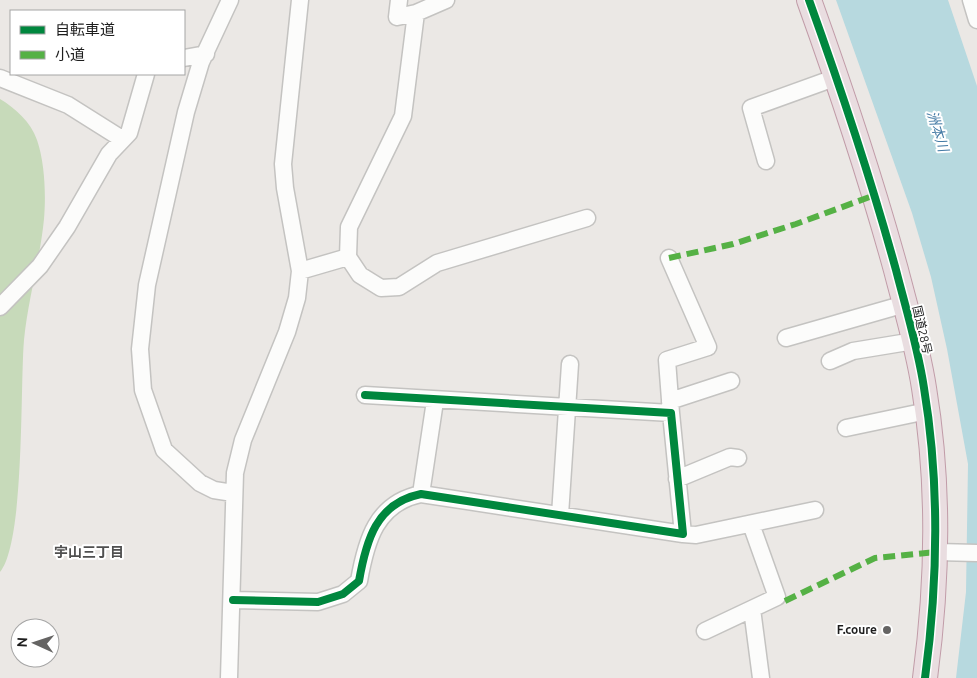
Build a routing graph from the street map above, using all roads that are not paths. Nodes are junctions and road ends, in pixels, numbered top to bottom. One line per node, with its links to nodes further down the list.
1 (230, 0): 9 (street)
2 (300, 0): 19 (street)
3 (399, 0): 7 (street)
4 (446, 0): 7 (street)
5 (809, 0): 12 (highway, 国道28号)
6 (971, 0): 8 (street)
7 (416, 13): 17 (street)
8 (977, 20)
9 (206, 54): 10 (street); 35 (street)
10 (185, 58)
11 (146, 75): 14 (street)
12 (837, 77): 15 (street); 20 (highway, 国道28号)
13 (0, 78): 14 (street)
14 (122, 139): 21 (street)
15 (766, 161)
16 (586, 218): 17 (street)
17 (348, 257): 19 (street)
18 (669, 258): 30 (street)
19 (300, 271): 35 (street)
20 (905, 304): 22 (street); 23 (highway, 国道28号)
21 (0, 307)
22 (786, 338)
23 (914, 341): 24 (street); 31 (highway, 国道28号)
24 (830, 361)
25 (570, 364): 29 (street)
26 (731, 380): 30 (street)
27 (365, 395): 28 (street)
28 (435, 400): 29 (street); 36 (street)
29 (567, 407): 30 (street); 38 (street)
30 (671, 407): 34 (street)
31 (927, 411): 32 (street); 41 (highway, 国道28号)
32 (846, 428)
33 (738, 458): 34 (street)
34 (678, 478): 40 (street)
35 (233, 493): 43 (street)
36 (421, 494): 38 (street); 43 (street)
37 (815, 510): 39 (street)
38 (560, 515): 40 (street)
39 (750, 524): 40 (street); 44 (street)
40 (683, 534)
41 (937, 552): 42 (street); 48 (highway, 国道28号)
42 (977, 553)
43 (233, 600): 46 (street)
44 (752, 609): 45 (street); 47 (street)
45 (705, 631)
46 (229, 678)
47 (760, 678)
48 (925, 678)

